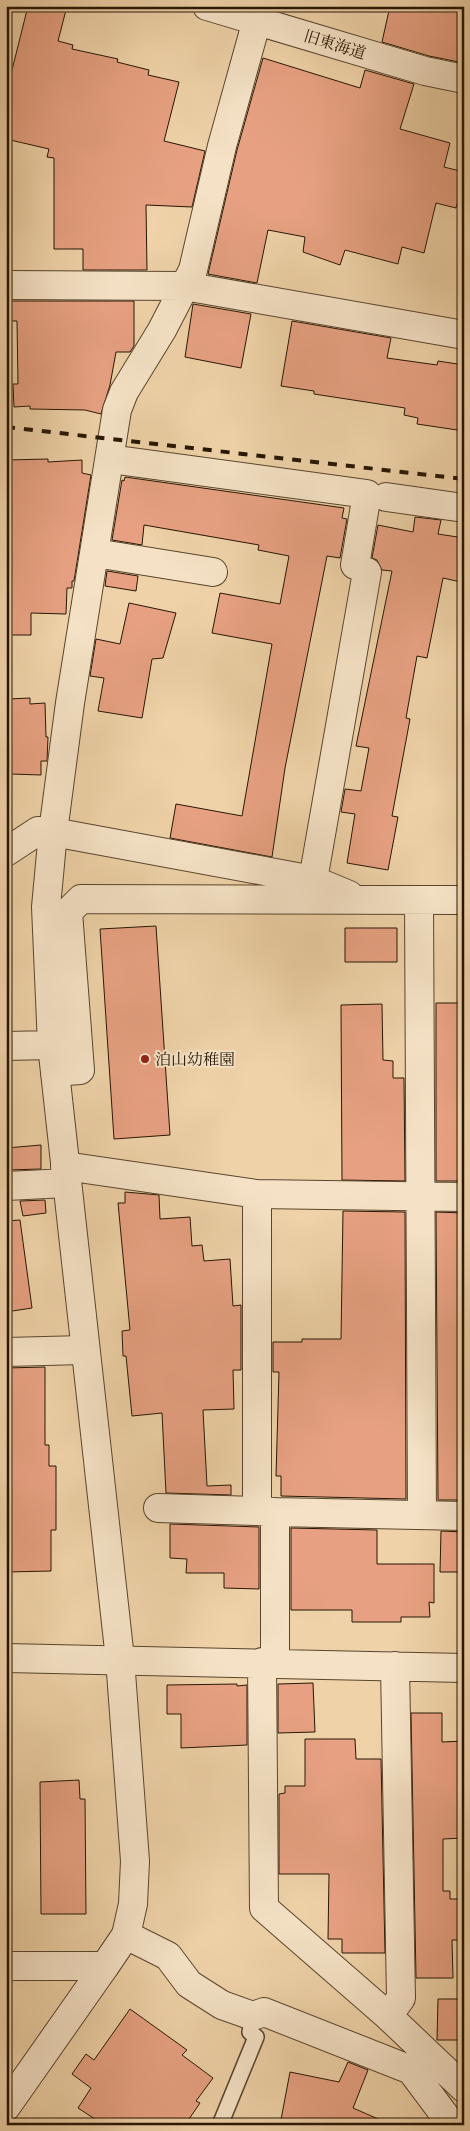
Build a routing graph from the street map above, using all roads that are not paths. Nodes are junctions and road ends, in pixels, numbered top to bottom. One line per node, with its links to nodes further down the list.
1 (207, 6): 2 (street, 旧東海道)
2 (257, 20): 3 (street, 旧東海道); 5 (street)
3 (464, 80)
4 (6, 285): 5 (street)
5 (184, 286): 6 (street); 7 (street)
6 (464, 335)
7 (110, 459): 10 (street); 14 (street)
8 (386, 497): 9 (street)
9 (464, 508)
10 (94, 553): 11 (street); 12 (street)
11 (213, 572)
12 (53, 832): 13 (street); 14 (street); 18 (street)
13 (6, 852)
14 (313, 880): 15 (street)
15 (360, 900): 16 (street); 20 (street)
16 (419, 900): 17 (street); 24 (street)
17 (464, 900)
18 (52, 1045): 19 (street); 20 (street)
19 (6, 1046)
20 (55, 1072): 21 (street)
21 (66, 1174): 22 (street); 23 (street); 26 (street)
22 (6, 1186)
23 (257, 1194): 24 (street); 29 (street)
24 (420, 1197): 25 (street); 30 (street)
25 (464, 1197)
26 (84, 1350): 27 (street); 33 (street)
27 (6, 1352)
28 (158, 1508): 29 (street)
29 (266, 1511): 30 (street); 34 (street)
30 (422, 1515): 31 (street)
31 (464, 1516)
32 (6, 1658): 33 (street)
33 (120, 1659): 34 (street); 37 (street)
34 (268, 1662): 35 (street); 41 (street)
35 (395, 1666): 36 (street); 41 (street)
36 (464, 1668)
37 (126, 1935): 39 (street); 40 (street)
38 (6, 1966): 39 (street)
39 (105, 1966): 43 (street)
40 (253, 2016): 44 (lane); 45 (street)
41 (388, 2016): 42 (street)
42 (464, 2088)
43 (6, 2107)
44 (220, 2125)
45 (452, 2125)

